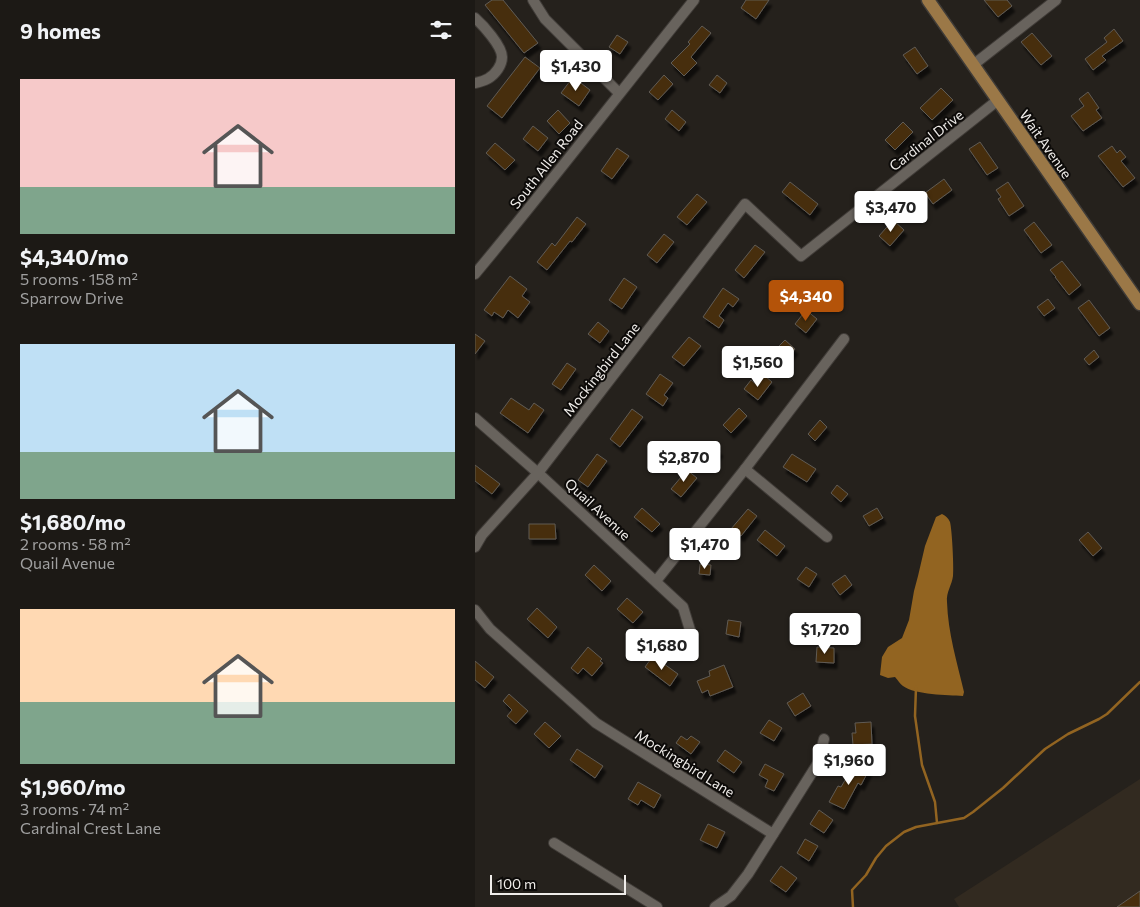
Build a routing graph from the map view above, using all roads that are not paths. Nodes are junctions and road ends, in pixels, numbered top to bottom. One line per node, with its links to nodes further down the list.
1 (533, 0): 8 (street)
2 (694, 0): 8 (street, South Allen Road)
3 (928, 0): 6 (main road, Wait Avenue)
4 (1056, 0): 6 (street)
5 (475, 18): 7 (street)
6 (973, 65): 9 (main road, Wait Avenue)
7 (475, 83)
8 (619, 94): 11 (street, South Allen Road)
9 (998, 100): 10 (street, Cardinal Drive); 12 (main road, Wait Avenue)
10 (745, 204): 16 (street, Mockingbird Lane)
11 (475, 274)
12 (1140, 304)
13 (844, 339): 15 (street)
14 (475, 418): 16 (street, Quail Avenue)
15 (745, 468): 17 (street); 19 (street)
16 (538, 473): 18 (street, Mockingbird Lane); 19 (street, Quail Avenue)
17 (827, 536)
18 (475, 547)
19 (656, 581): 21 (street, Quail Avenue)
20 (475, 610): 23 (street, Mockingbird Lane)
21 (690, 630)
22 (824, 739): 23 (street)
23 (773, 834): 26 (street)
24 (554, 843): 25 (street)
25 (657, 907)
26 (715, 907)

